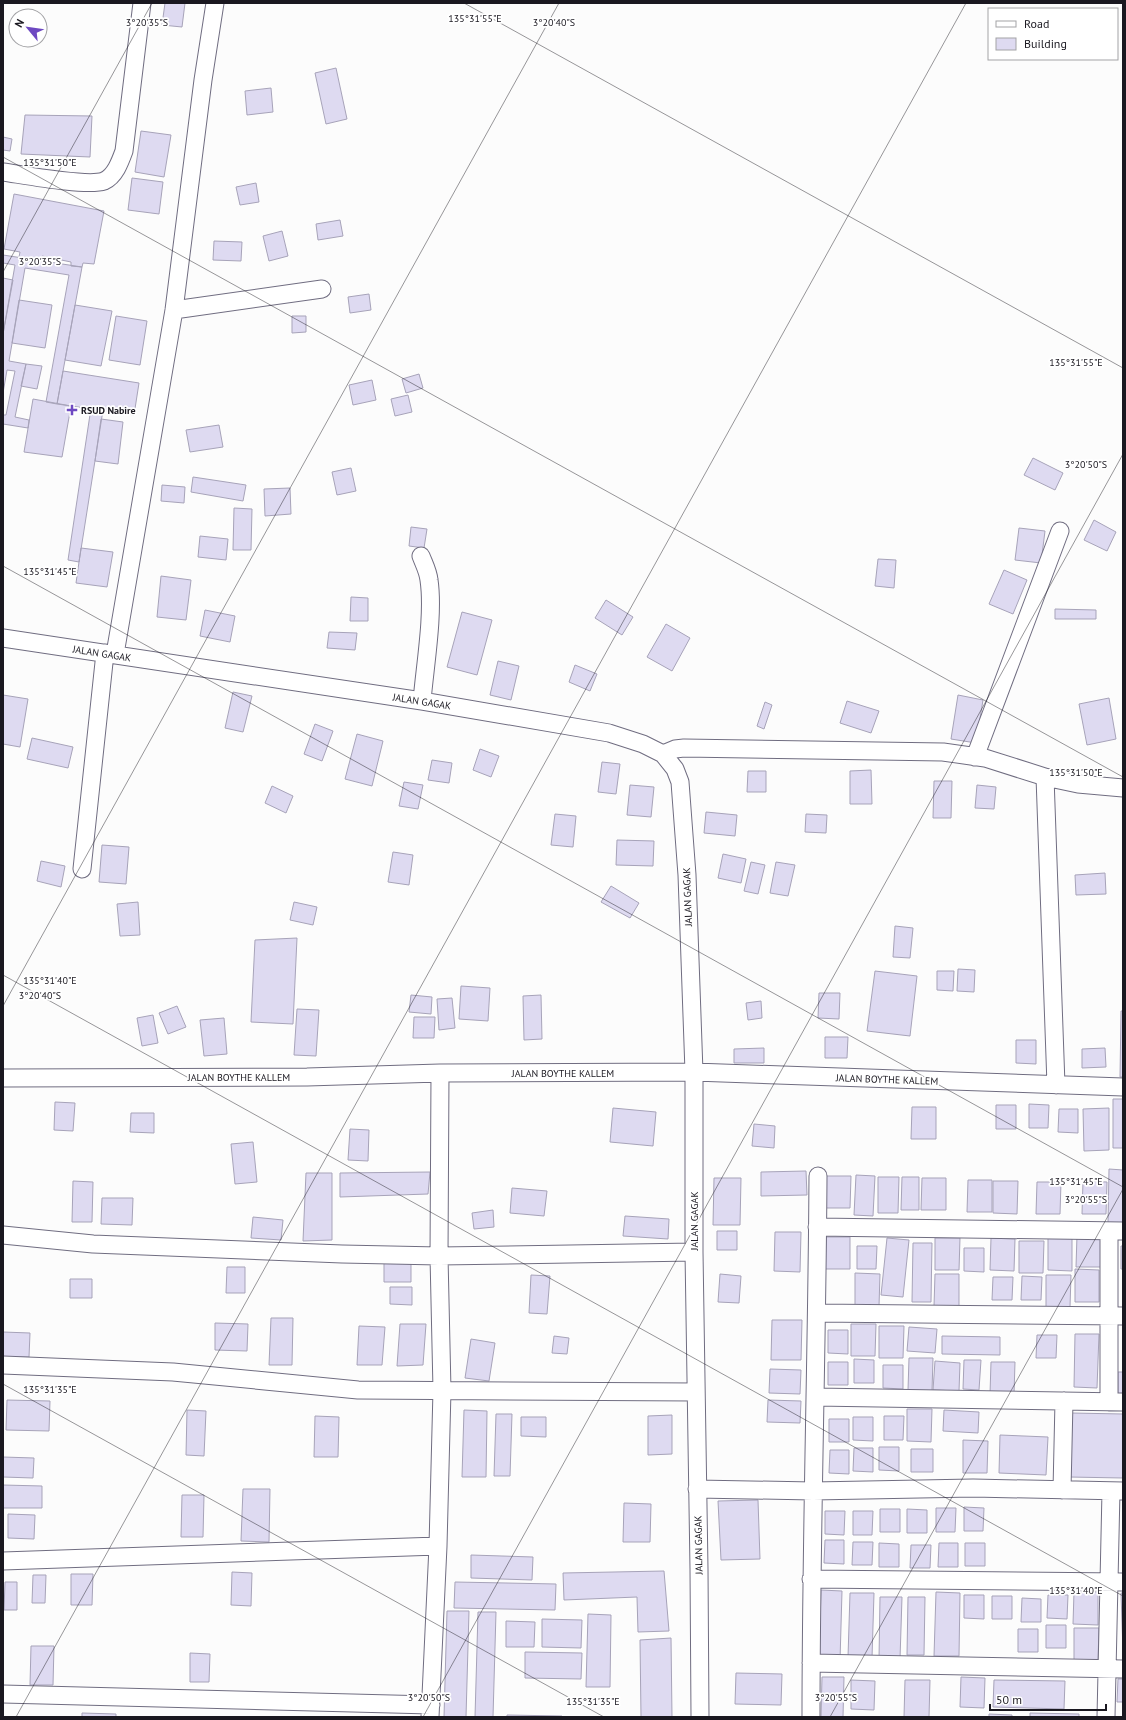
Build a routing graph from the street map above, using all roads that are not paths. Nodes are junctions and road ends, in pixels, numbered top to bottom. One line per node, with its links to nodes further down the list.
1 (142, 3): 3 (street)
2 (215, 3): 5 (street)
3 (3, 172)
4 (322, 289): 5 (street)
5 (174, 310): 9 (street)
6 (1060, 531): 12 (street)
7 (421, 556): 10 (street)
8 (3, 638): 9 (street, JALAN GAGAK)
9 (110, 654): 10 (street, JALAN GAGAK); 15 (street)
10 (422, 701): 11 (street, JALAN GAGAK)
11 (663, 754): 12 (street); 16 (street, JALAN GAGAK)
12 (975, 757): 13 (street)
13 (1045, 777): 14 (street); 19 (street)
14 (1123, 788)
15 (82, 869)
16 (694, 1072): 17 (street, JALAN BOYTHE KALLEM); 19 (street, JALAN BOYTHE KALLEM); 25 (street, JALAN GAGAK)
17 (440, 1073): 18 (street, JALAN BOYTHE KALLEM); 26 (street)
18 (3, 1078)
19 (1056, 1085): 20 (street, JALAN BOYTHE KALLEM)
20 (1123, 1087)
21 (818, 1176): 22 (street)
22 (817, 1226): 23 (street); 27 (street)
23 (1116, 1231): 28 (street)
24 (3, 1235): 26 (street)
25 (694, 1252): 26 (street); 31 (street, JALAN GAGAK)
26 (439, 1256): 30 (street)
27 (817, 1313): 28 (street); 32 (street)
28 (1116, 1316): 34 (street)
29 (3, 1365): 30 (street)
30 (442, 1390): 31 (street); 39 (street)
31 (696, 1392): 35 (street, JALAN GAGAK)
32 (816, 1397): 33 (street); 37 (street)
33 (1064, 1401): 34 (street); 36 (street)
34 (1116, 1402)
35 (697, 1489): 37 (street); 47 (street, JALAN GAGAK)
36 (1062, 1490): 37 (street); 38 (street)
37 (814, 1491): 41 (street)
38 (1117, 1491): 42 (street)
39 (438, 1546): 40 (street); 46 (street)
40 (3, 1560)
41 (811, 1579): 42 (street); 43 (street)
42 (1116, 1582): 44 (street)
43 (811, 1663): 44 (street); 48 (street)
44 (1115, 1669): 49 (street)
45 (3, 1694): 46 (street)
46 (431, 1711)
47 (700, 1717)
48 (811, 1717)
49 (1106, 1717)

